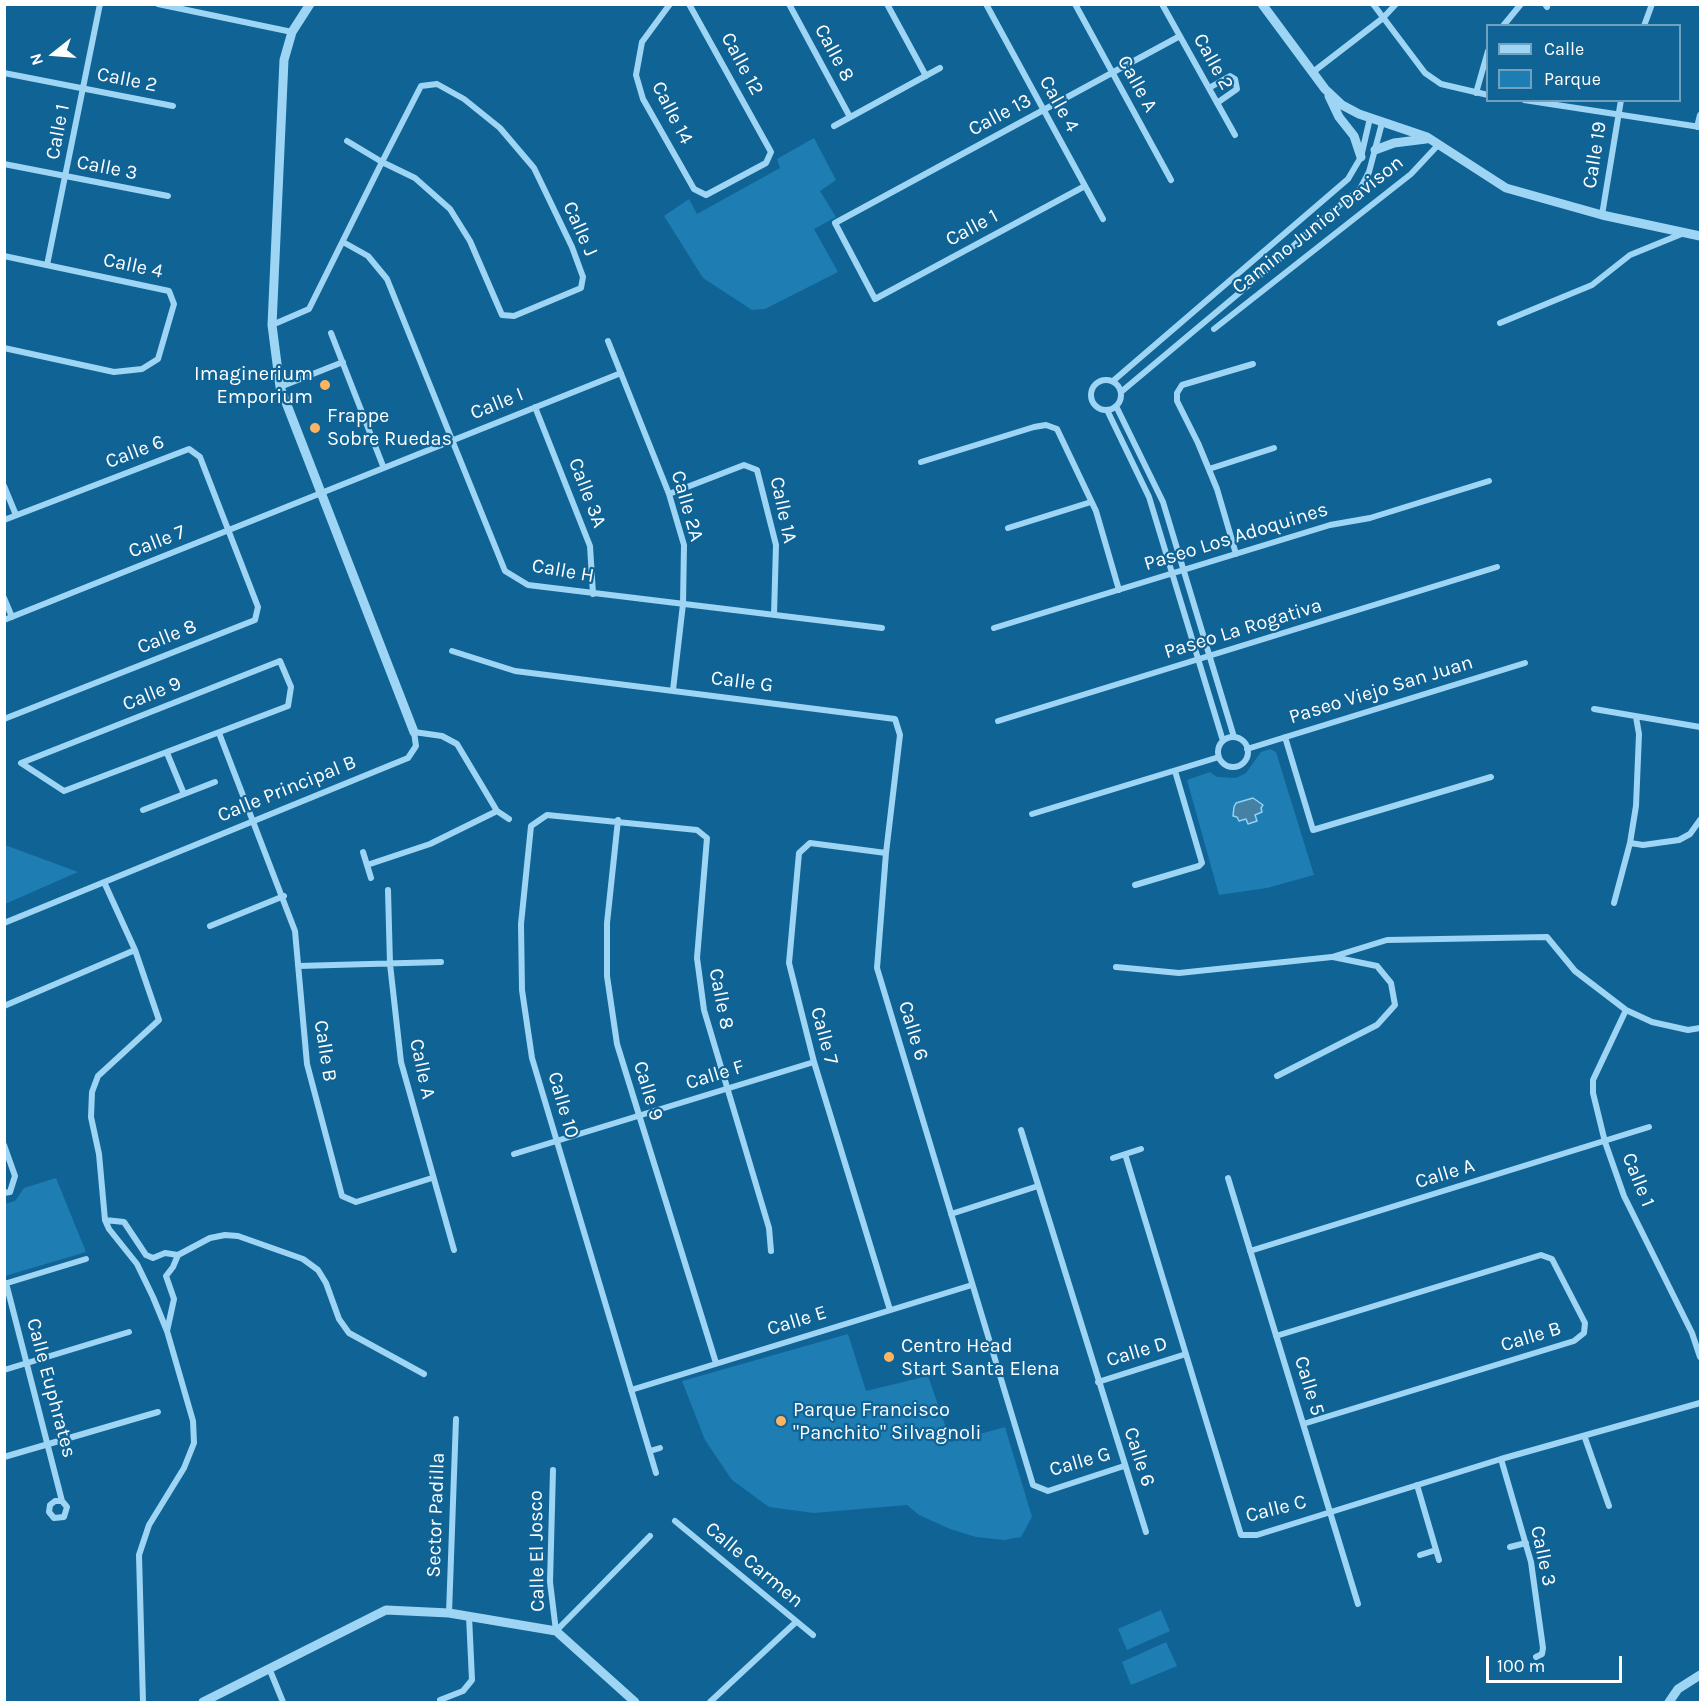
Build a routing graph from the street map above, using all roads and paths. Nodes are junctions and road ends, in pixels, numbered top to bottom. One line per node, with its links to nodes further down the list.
1 (100, 4): 27 (street, Calle 1)
2 (158, 4): 19 (street)
3 (310, 4): 19 (street)
4 (670, 4): 52 (street, Calle 14)
5 (689, 4): 52 (street, Calle 12)
6 (789, 4): 39 (street, Calle 8)
7 (887, 4): 26 (street)
8 (986, 4): 36 (street, Calle 4)
9 (1075, 4): 25 (street, Calle A)
10 (1162, 4): 20 (street, Calle 2)
11 (1262, 4): 24 (street)
12 (1373, 4): 16 (street)
13 (1396, 4): 16 (street)
14 (1521, 4): 17 (street)
15 (1652, 4): 18 (street)
16 (1383, 18): 24 (street); 30 (street)
17 (1505, 24)
18 (1645, 24)
19 (292, 32): 65 (street)
20 (1180, 36): 25 (street, Calle 13); 28 (street, Calle 2)
21 (1486, 58): 30 (street)
22 (940, 68): 26 (street)
23 (4, 72): 27 (street, Calle 2)
24 (1313, 72): 29 (street)
25 (1112, 73): 36 (street, Calle 13); 53 (street, Calle A)
26 (926, 76): 39 (street)
27 (83, 88): 35 (street, Calle 2); 51 (street, Calle 1)
28 (1209, 88): 34 (street, Calle 2); 34 (street)
29 (1325, 89): 40 (street); 48 (street)
30 (1476, 93): 31 (street)
31 (1486, 95)
32 (1537, 102): 37 (street)
33 (1621, 102): 37 (street, Calle 19)
34 (1217, 103): 44 (street, Calle 2)
35 (173, 106)
36 (1044, 110): 54 (street, Calle 4); 63 (street, Calle 13)
37 (1618, 115): 43 (street); 56 (street, Calle 19)
38 (1701, 115): 43 (street)
39 (850, 117): 42 (street)
40 (1370, 118): 41 (street); 48 (street)
41 (1382, 123): 46 (street); 47 (street)
42 (834, 126)
43 (1699, 127)
44 (1235, 135)
45 (347, 141): 49 (street, Calle J)
46 (1435, 141): 47 (street); 56 (street); 66 (street, Camino Junior Davison)
47 (1376, 150): 75 (street)
48 (1361, 157): 73 (street)
49 (382, 162): 49 (street, Calle J); 60 (street, Calle J)
50 (4, 164): 51 (street, Calle 3)
51 (66, 176): 55 (street, Calle 3); 62 (street, Calle 1)
52 (687, 178)
53 (1171, 180)
54 (1085, 186): 57 (street, Calle 4); 63 (street, Calle 1)
55 (168, 196)
56 (1602, 214): 58 (street)
57 (1103, 219)
58 (1684, 233): 59 (street); 64 (street)
59 (1701, 236)
60 (342, 242): 65 (street, Calle J); 79 (street, Calle H)
61 (4, 256): 62 (street, Calle 4)
62 (47, 265): 69 (street, Calle 4)
63 (875, 300)
64 (1500, 323)
65 (272, 325): 74 (street)
66 (1214, 329)
67 (331, 333): 70 (street)
68 (608, 341): 72 (street, Calle 2A)
69 (4, 348)
70 (343, 362): 74 (street); 82 (street)
71 (1253, 364): 83 (street)
72 (621, 373): 77 (street, Calle I); 87 (street, Calle 2A)
73 (1113, 381): 75 (street); 78 (street)
74 (280, 387): 86 (street)
75 (1121, 392): 76 (street)
76 (1116, 406): 78 (street); 95 (street)
77 (535, 407): 79 (street, Calle I); 98 (street, Calle 3A)
78 (1107, 410): 96 (street)
79 (450, 440): 82 (street, Calle I); 98 (street, Calle H)
80 (1274, 448): 83 (street)
81 (921, 462): 88 (street)
82 (383, 466): 86 (street, Calle I)
83 (1209, 468): 93 (street)
84 (1489, 482): 93 (street, Paseo Los Adoquines)
85 (4, 486): 89 (street)
86 (320, 494): 92 (street, Calle 7); 116 (street)
87 (669, 494): 100 (street, Calle 2A); 101 (street, Calle 1A)
88 (1091, 502): 91 (street); 97 (street)
89 (16, 515): 90 (street, Calle 6); 92 (street, Calle 6)
90 (4, 520)
91 (1008, 528)
92 (229, 532): 102 (street, Calle 7); 113 (street, Calle 8)
93 (1236, 554): 95 (street, Paseo Los Adoquines)
94 (1497, 567): 107 (street, Paseo La Rogativa)
95 (1183, 570): 96 (street, Paseo Los Adoquines); 107 (street)
96 (1172, 573): 97 (street, Paseo Los Adoquines); 108 (street)
97 (1119, 590): 105 (street, Paseo Los Adoquines)
98 (593, 594): 100 (street, Calle H)
99 (4, 598): 102 (street)
100 (683, 604): 101 (street, Calle H); 110 (street, Calle 2A)
101 (774, 615): 104 (street, Calle H)
102 (12, 617): 103 (street, Calle 7)
103 (4, 620)
104 (882, 628)
105 (994, 628)
106 (453, 651): 110 (street, Calle G)
107 (1210, 657): 108 (street, Paseo La Rogativa); 118 (street)
108 (1198, 660): 114 (street, Paseo La Rogativa); 120 (street)
109 (1525, 663): 119 (street, Paseo Viejo San Juan)
110 (673, 690): 137 (street, Calle G)
111 (1594, 709): 112 (street)
112 (1636, 717): 115 (street); 135 (street)
113 (4, 719)
114 (998, 721)
115 (1701, 727)
116 (414, 732): 129 (street); 132 (street, Calle Principal B)
117 (219, 733): 122 (street, Calle 9); 122 (street, Calle 9); 132 (street)
118 (1234, 737): 120 (street); 121 (street)
119 (1284, 737): 121 (street, Paseo Viejo San Juan); 125 (street)
120 (1223, 741): 123 (street)
121 (1247, 749): 123 (street, Paseo Viejo San Juan)
122 (167, 753): 127 (street)
123 (1219, 757): 124 (street, Paseo Viejo San Juan)
124 (1175, 771): 130 (street, Paseo Viejo San Juan); 141 (street)
125 (1491, 777)
126 (215, 782): 127 (street)
127 (184, 794): 128 (street)
128 (143, 810)
129 (497, 811): 131 (street); 138 (street)
130 (1032, 814)
131 (509, 819)
132 (254, 820): 140 (street, Calle Principal B); 143 (street, Calle B)
133 (618, 820): 158 (street, Calle 8); 159 (street, Calle 9); 162 (street, Calle 10)
134 (1701, 820): 135 (street)
135 (1630, 843): 144 (street)
136 (363, 852): 138 (street)
137 (886, 853): 156 (street, Calle 7); 173 (street, Calle 6)
138 (367, 865): 139 (street)
139 (371, 879)
140 (104, 882): 145 (street, Calle Principal B); 147 (street)
141 (1135, 885)
142 (388, 890): 150 (street, Calle A)
143 (284, 896): 146 (street); 151 (street, Calle B)
144 (1614, 903)
145 (4, 922)
146 (210, 926)
147 (135, 950): 153 (street); 174 (street)
148 (1332, 957): 152 (street); 154 (street); 157 (street)
149 (441, 962): 150 (street)
150 (390, 964): 151 (street); 169 (street, Calle A)
151 (298, 966): 169 (street, Calle B)
152 (1116, 968)
153 (4, 1006)
154 (1626, 1010): 155 (street); 163 (street, Calle 1)
155 (1701, 1028)
156 (813, 1062): 158 (street, Calle F); 182 (street, Calle 7)
157 (1276, 1076)
158 (726, 1089): 159 (street, Calle F); 176 (street, Calle 8)
159 (638, 1115): 162 (street, Calle F); 188 (street, Calle 9)
160 (1649, 1127): 163 (street, Calle A)
161 (1021, 1130): 171 (street, Calle 6)
162 (556, 1141): 166 (street, Calle F); 193 (street, Calle 10)
163 (1605, 1142): 177 (street, Calle A); 187 (street, Calle 1)
164 (4, 1145): 172 (street)
165 (1141, 1149): 167 (street)
166 (514, 1154)
167 (1125, 1154): 168 (street); 186 (street, Calle C)
168 (1113, 1158)
169 (432, 1178): 175 (street, Calle A)
170 (1228, 1178): 177 (street, Calle 5)
171 (1038, 1186): 173 (street); 192 (street, Calle 6)
172 (4, 1193)
173 (951, 1214): 181 (street, Calle 6)
174 (105, 1220): 178 (street); 183 (street)
175 (454, 1250)
176 (771, 1251)
177 (1250, 1251): 185 (street, Calle 5)
178 (178, 1255): 183 (street); 191 (street)
179 (86, 1259): 180 (street)
180 (5, 1283): 189 (street, Calle Euphrates)
181 (972, 1285): 182 (street, Calle E); 198 (street, Calle 6)
182 (890, 1310): 188 (street, Calle E)
183 (167, 1331): 230 (street)
184 (129, 1332): 189 (street)
185 (1276, 1336): 197 (street, Calle 5); 197 (street, Calle B)
186 (1186, 1354): 192 (street, Calle D); 211 (street, Calle C)
187 (1701, 1357)
188 (716, 1363): 193 (street, Calle E)
189 (27, 1364): 190 (street); 200 (street, Calle Euphrates)
190 (4, 1370)
191 (424, 1374)
192 (1098, 1382): 205 (street, Calle 6)
193 (631, 1390): 202 (street, Calle 10)
194 (1701, 1403): 199 (street, Calle C)
195 (158, 1412): 200 (street)
196 (456, 1419): 221 (street, Sector Padilla)
197 (1303, 1424): 211 (street, Calle 5)
198 (1016, 1429): 205 (street, Calle G)
199 (1585, 1438): 204 (street, Calle C); 210 (street)
200 (49, 1446): 203 (street); 209 (street, Calle Euphrates)
201 (660, 1448): 202 (street)
202 (650, 1451): 207 (street, Calle 10)
203 (4, 1457)
204 (1501, 1459): 208 (street, Calle C); 215 (street, Calle 3)
205 (1124, 1466): 213 (street, Calle 6)
206 (553, 1470): 224 (street, Calle El Josco)
207 (656, 1473)
208 (1417, 1485): 211 (street, Calle C); 217 (street)
209 (62, 1501)
210 (1609, 1506)
211 (1330, 1512): 220 (street, Calle 5)
212 (675, 1521): 223 (street, Calle Carmen)
213 (1146, 1532)
214 (650, 1536): 224 (street)
215 (1526, 1543): 216 (street); 226 (street, Calle 3)
216 (1510, 1547)
217 (1436, 1550): 218 (street); 219 (street)
218 (1420, 1555)
219 (1439, 1560)
220 (1358, 1604)
221 (449, 1613): 222 (street); 227 (street)
222 (469, 1616): 224 (street); 229 (street)
223 (796, 1622): 225 (street, Calle Carmen); 234 (street)
224 (556, 1631): 233 (street)
225 (813, 1635)
226 (1536, 1657)
227 (269, 1668): 231 (street); 232 (street)
228 (1701, 1675): 235 (street)
229 (440, 1700)
230 (143, 1702)
231 (203, 1702)
232 (283, 1702)
233 (634, 1702)
234 (710, 1702)
235 (1669, 1702)

